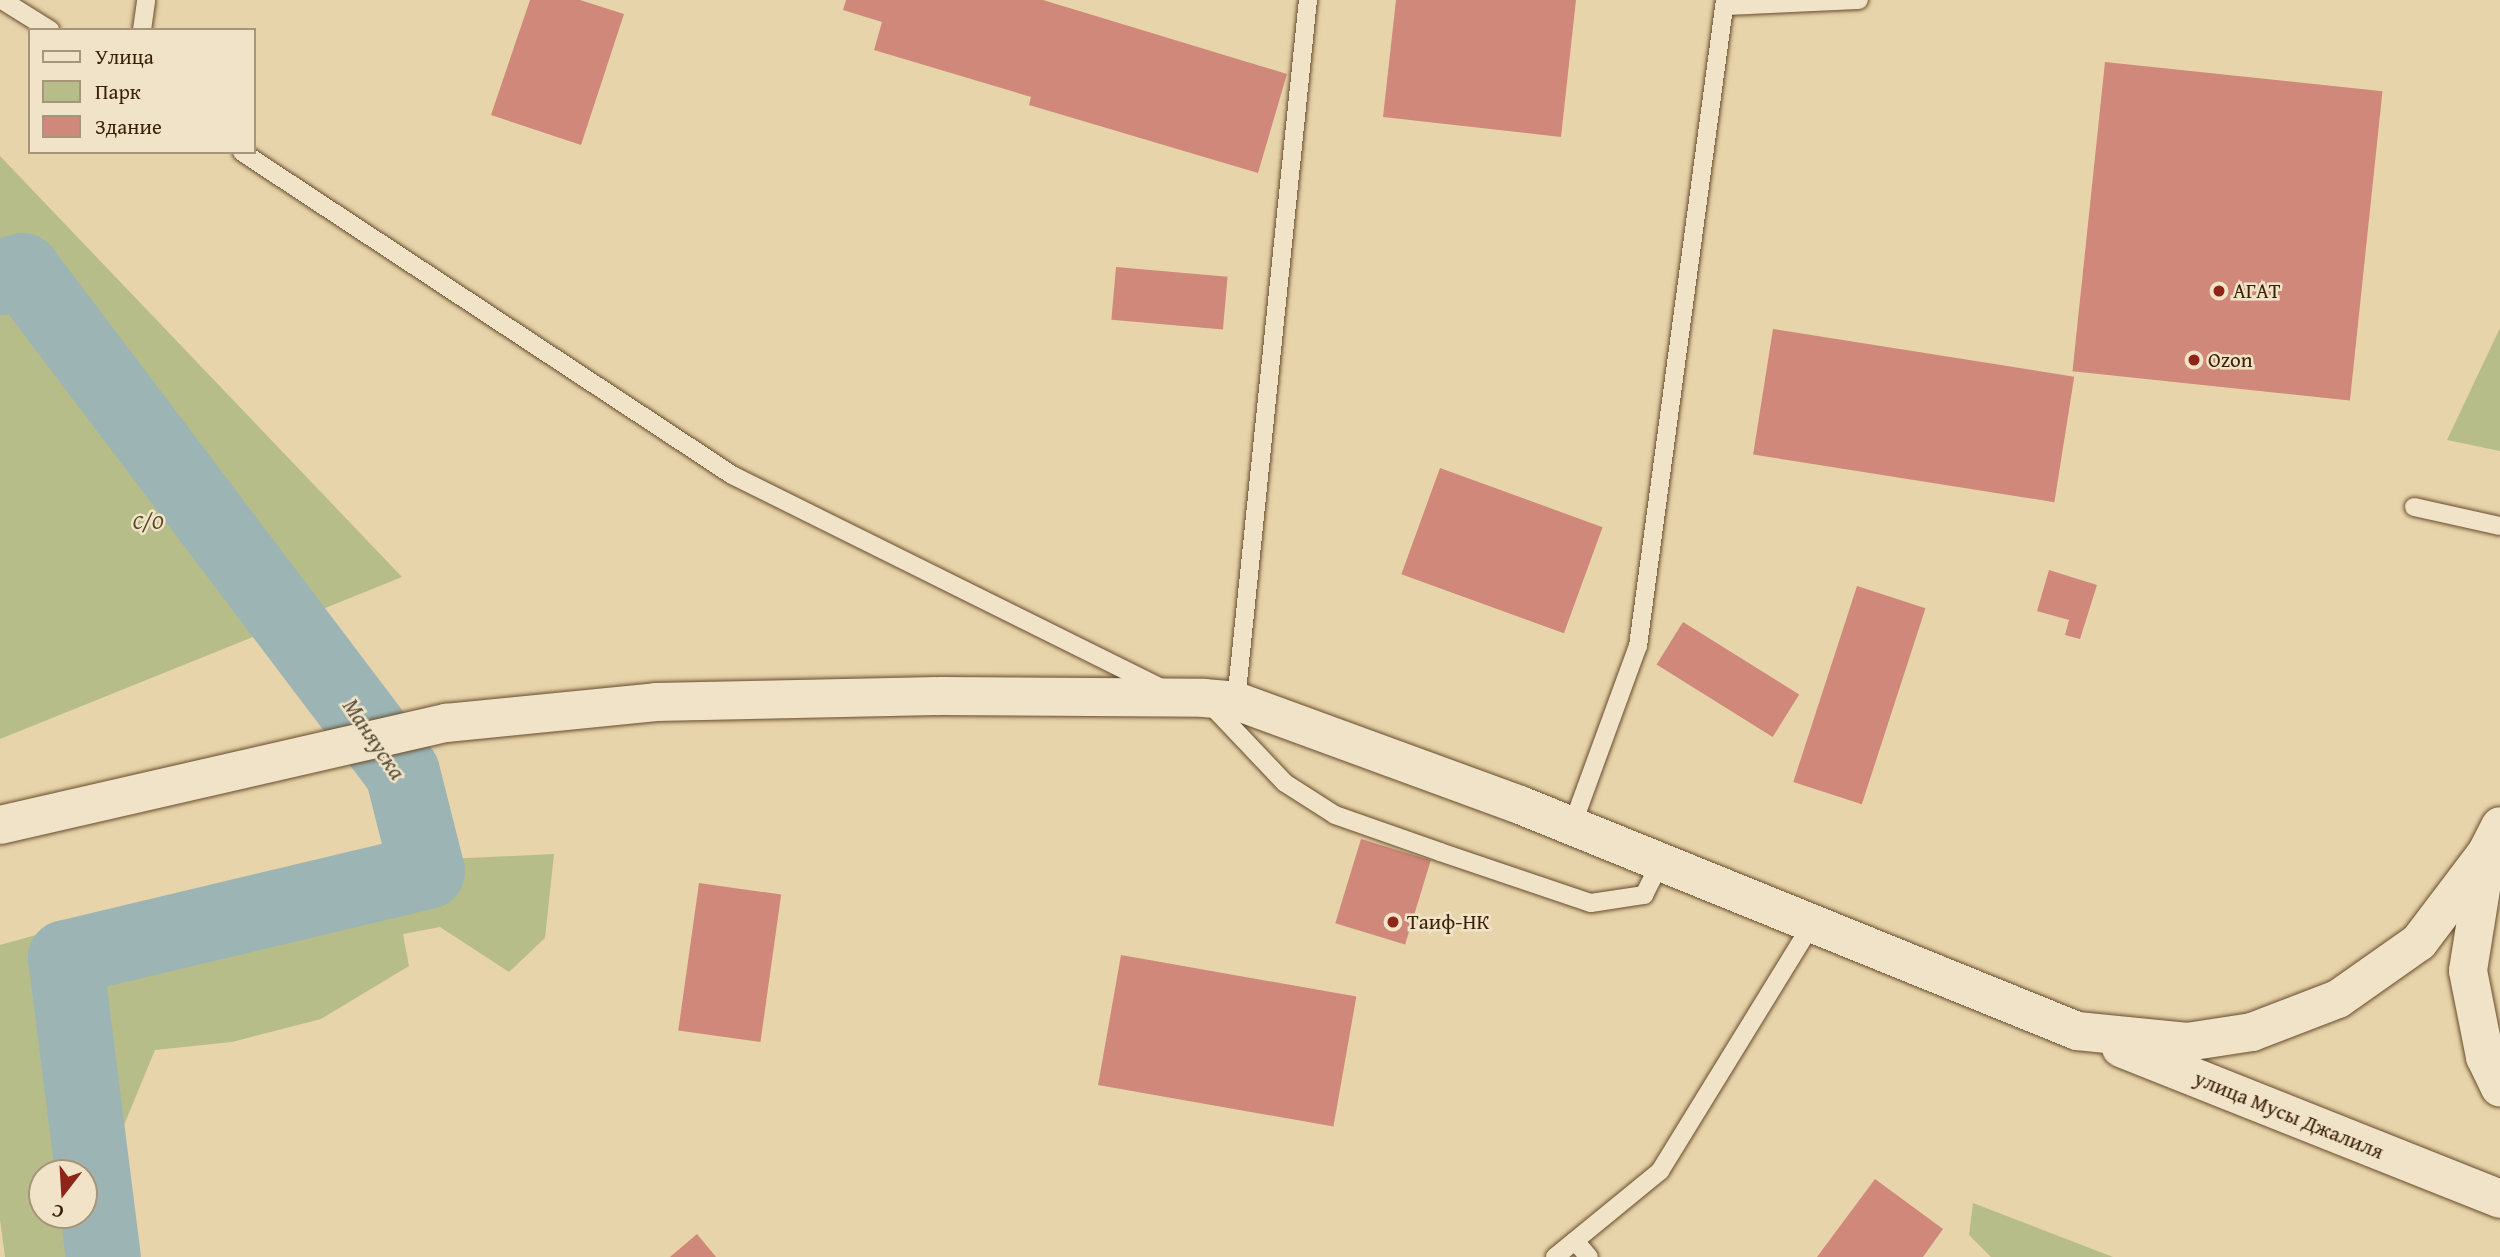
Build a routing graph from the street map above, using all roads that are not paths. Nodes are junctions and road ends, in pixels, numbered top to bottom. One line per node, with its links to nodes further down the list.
1 (146, 0): 7 (lane)
2 (1308, 0): 11 (lane)
3 (1860, 0): 5 (lane)
4 (7, 1): 6 (lane)
5 (1725, 3): 13 (lane)
6 (47, 28)
7 (142, 28)
8 (245, 154): 11 (lane)
9 (2414, 506): 10 (lane)
10 (2500, 526)
11 (1206, 699): 12 (main road); 13 (main road, улица Мусы Джалиля); 15 (lane)
12 (0, 825)
13 (1572, 826): 15 (main road, улица Мусы Джалиля)
14 (2494, 839): 17 (main road); 18 (main road)
15 (1661, 862): 16 (main road, улица Мусы Джалиля)
16 (1814, 922): 17 (main road, улица Мусы Джалиля); 20 (lane)
17 (2077, 1031): 19 (main road, улица Мусы Джалиля)
18 (2500, 1088)
19 (2500, 1199)
20 (1575, 1241): 21 (lane); 22 (lane)
21 (1555, 1257)
22 (1590, 1257)

